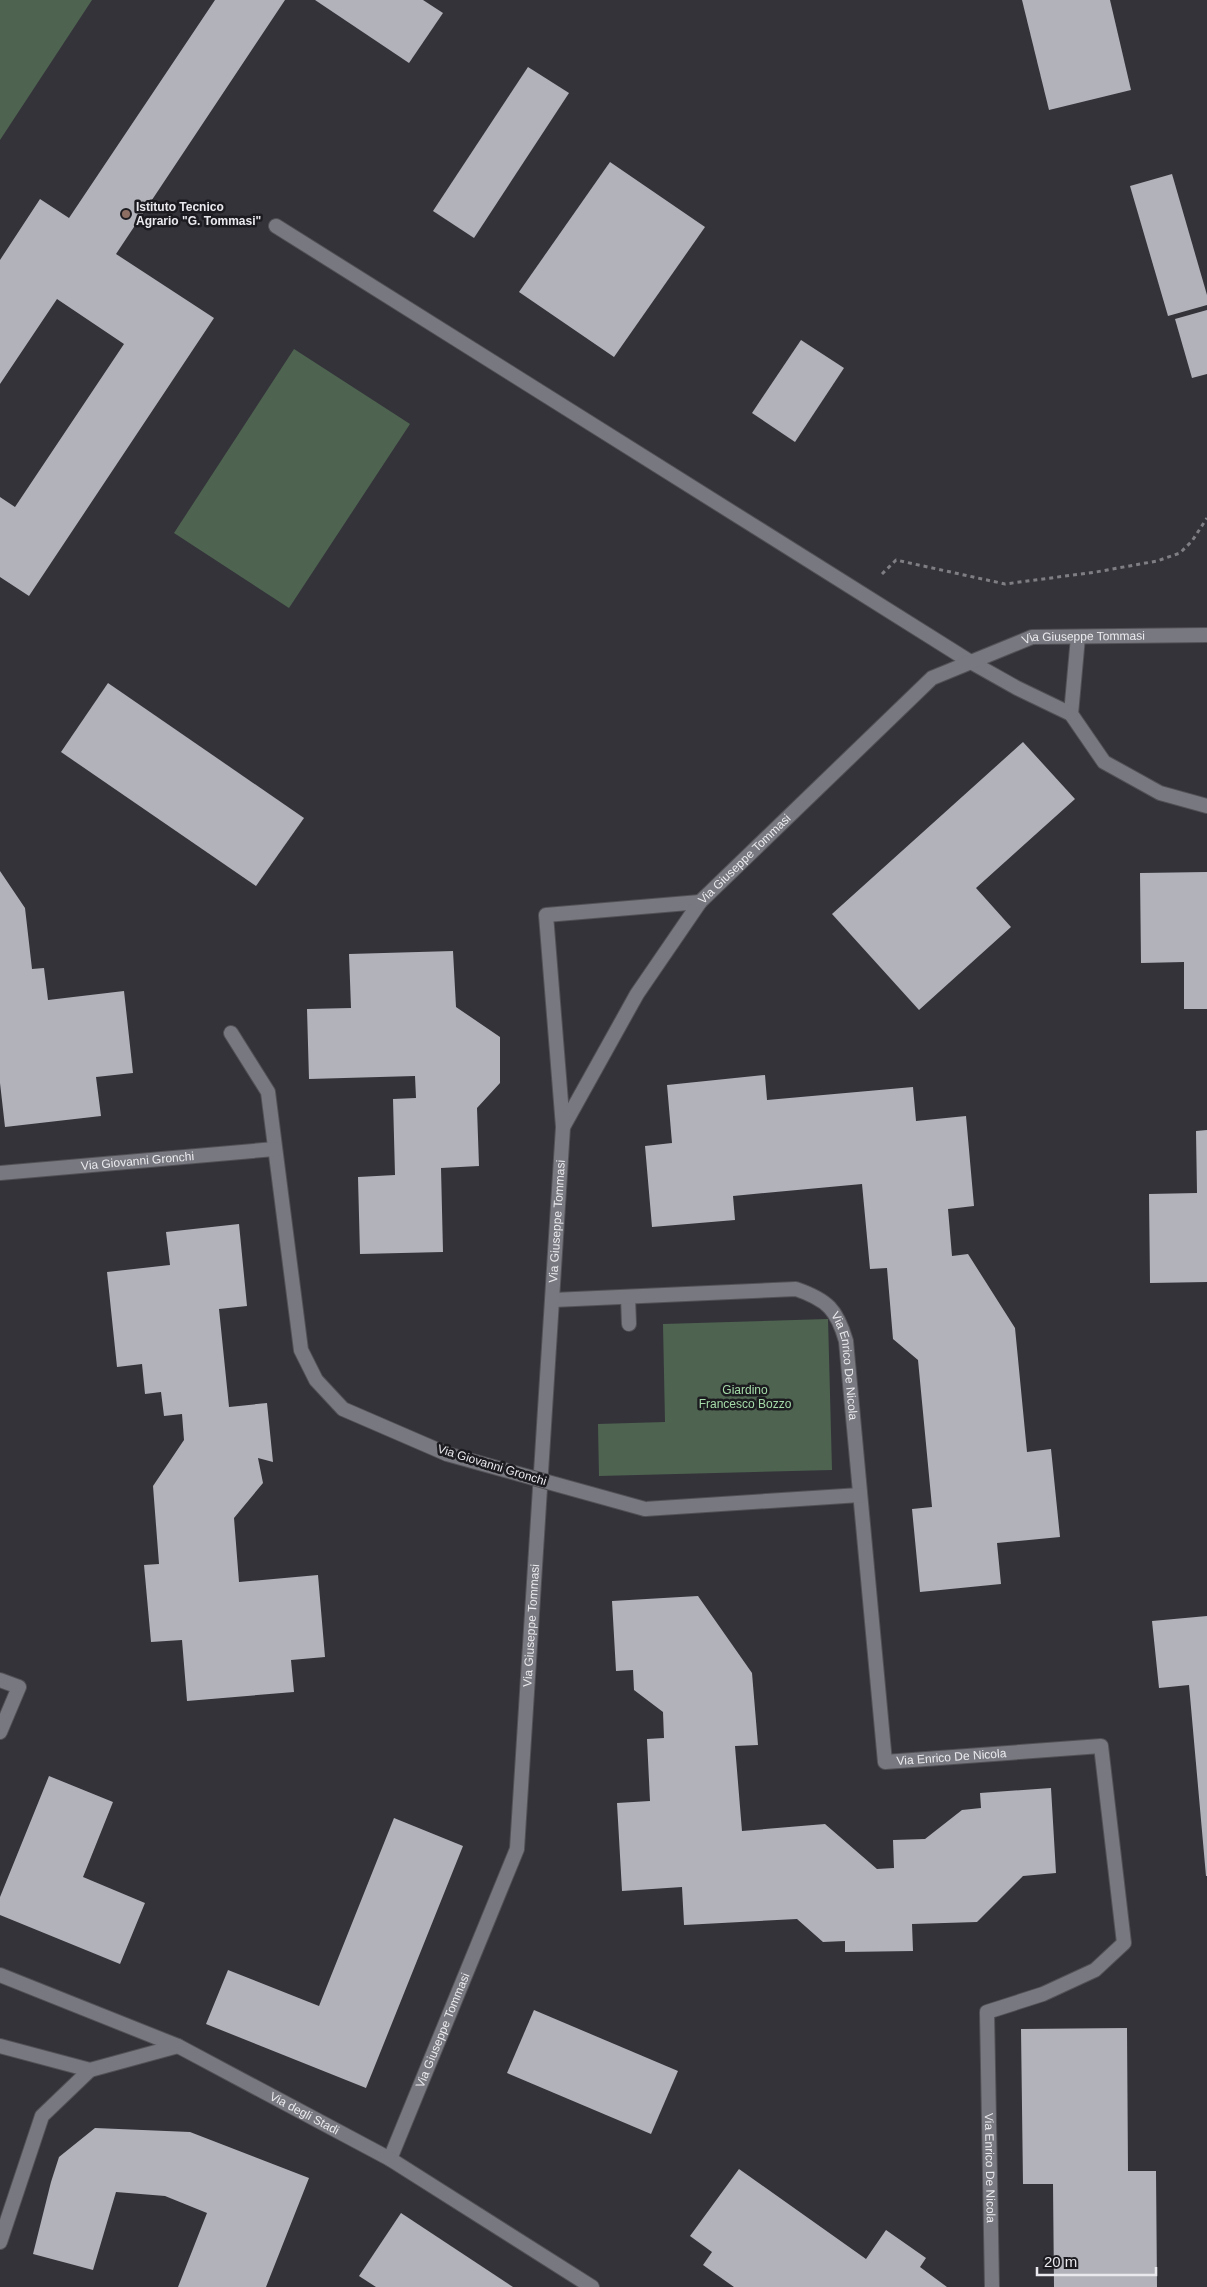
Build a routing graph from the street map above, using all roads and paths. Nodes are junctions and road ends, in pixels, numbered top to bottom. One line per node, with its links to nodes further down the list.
1 (276, 226): 3 (street)
2 (1207, 518): 3 (path)
3 (863, 595): 6 (street)
4 (1207, 635): 5 (street, Via Giuseppe Tommasi)
5 (1078, 637): 6 (street, Via Giuseppe Tommasi); 7 (street)
6 (969, 661): 7 (street); 9 (street, Via Giuseppe Tommasi)
7 (1070, 714): 8 (street)
8 (1207, 806)
9 (700, 902): 11 (street, Via Giuseppe Tommasi); 11 (street)
10 (231, 1032): 12 (street, Via Giovanni Gronchi)
11 (564, 1127): 15 (street, Via Giuseppe Tommasi)
12 (275, 1149): 13 (street, Via Giovanni Gronchi); 17 (street, Via Giovanni Gronchi, bridge)
13 (0, 1173)
14 (628, 1297): 15 (street, Via Enrico De Nicola); 16 (street); 17 (street, Via Enrico De Nicola)
15 (553, 1300): 24 (street, Via Giuseppe Tommasi)
16 (630, 1324)
17 (860, 1495): 27 (street, Via Enrico De Nicola)
18 (0, 1680): 19 (street)
19 (0, 1732)
20 (0, 1975): 22 (street, Via degli Stadi)
21 (0, 2046): 23 (street)
22 (178, 2046): 23 (street); 24 (street, Via degli Stadi)
23 (90, 2070): 25 (street)
24 (390, 2160): 26 (street, Via degli Stadi)
25 (0, 2242)
26 (592, 2287)
27 (992, 2287)

